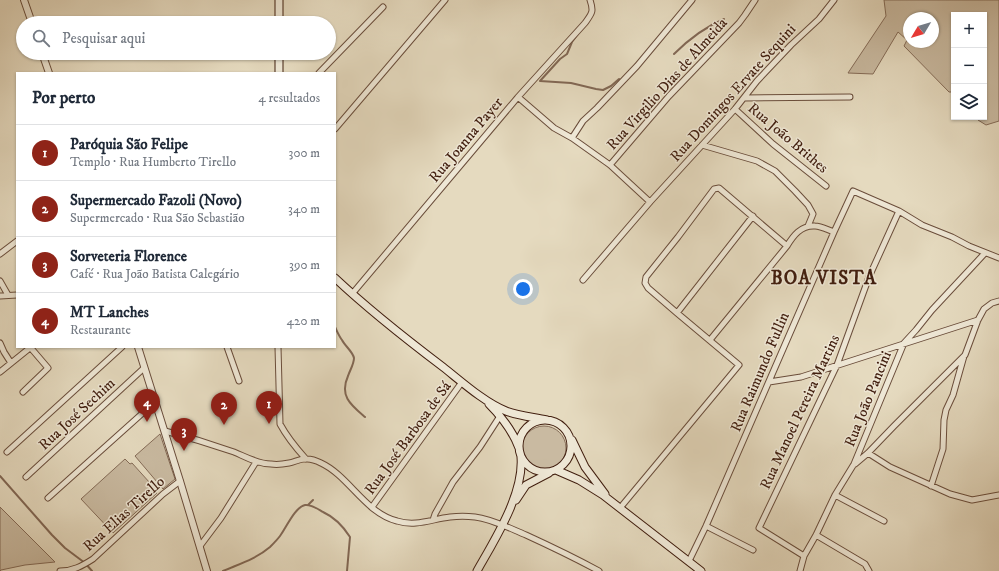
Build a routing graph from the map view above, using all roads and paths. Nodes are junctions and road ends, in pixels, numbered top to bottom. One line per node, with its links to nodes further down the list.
1 (24, 0): 9 (street)
2 (279, 0): 10 (main road)
3 (445, 0): 22 (street)
4 (590, 0): 18 (street, Rua Joanna Payer)
5 (692, 0): 23 (street)
6 (754, 0): 25 (street, Rua Virgilio Dias de Almeida)
7 (834, 0): 20 (street, Rua Domingos Ervate Sequini)
8 (383, 7): 11 (street)
9 (30, 16)
10 (279, 16)
11 (336, 55)
12 (44, 60): 15 (street)
13 (279, 60): 16 (main road)
14 (332, 60): 17 (street)
15 (49, 72)
16 (279, 72)
17 (320, 72)
18 (518, 97): 23 (street); 40 (street, Rua Joanna Payer)
19 (850, 97): 20 (street)
20 (744, 98): 21 (street, Rua Domingos Ervate Sequini)
21 (735, 109): 24 (street, Rua Domingos Ervate Sequini); 26 (street, Rua João Brithes)
22 (336, 128)
23 (572, 138): 25 (street)
24 (702, 145): 27 (street, Rua Domingos Ervate Sequini); 30 (street)
25 (610, 165): 27 (street)
26 (826, 186)
27 (650, 202): 38 (street, Rua Domingos Ervate Sequini)
28 (899, 211): 31 (street, Rua Raimundo Fullin); 34 (street); 58 (street, Rua Manoel Pereira Martins)
29 (752, 216): 33 (street); 45 (street); 45 (street)
30 (808, 226): 31 (street); 33 (street)
31 (834, 232): 63 (street, Rua Raimundo Fullin)
32 (16, 242): 35 (street)
33 (787, 246): 47 (street)
34 (985, 253): 36 (street); 49 (street, Rua João Pancini)
35 (0, 254)
36 (999, 258)
37 (336, 279): 40 (main road)
38 (583, 280)
39 (0, 281): 41 (street)
40 (352, 294): 62 (main road)
41 (8, 295): 42 (street); 43 (street)
42 (16, 295)
43 (0, 296)
44 (999, 301): 46 (street)
45 (676, 313): 47 (street)
46 (978, 320): 49 (street); 56 (street)
47 (710, 340): 84 (street)
48 (0, 343): 57 (street)
49 (904, 343): 58 (street); 76 (street, Rua João Pancini)
50 (29, 348): 57 (street)
51 (31, 348): 64 (street)
52 (121, 348): 71 (street)
53 (138, 348): 59 (street)
54 (227, 348): 61 (street)
55 (278, 348): 74 (street)
56 (965, 355): 73 (street); 80 (street)
57 (11, 363): 60 (street)
58 (837, 365): 63 (street); 94 (street, Rua Manoel Pereira Martins)
59 (144, 368): 66 (street); 78 (street, Rua José Sechim)
60 (0, 372)
61 (239, 381)
62 (462, 382): 65 (main road); 85 (street, Rua José Barbosa de Sá)
63 (769, 382): 90 (street, Rua Raimundo Fullin)
64 (23, 392)
65 (480, 396): 67 (main road); 68 (main road)
66 (155, 400): 69 (street); 83 (street)
67 (500, 416): 72 (main road); 87 (street)
68 (547, 420): 70 (main road); 72 (main road)
69 (165, 431): 75 (street); 79 (street)
70 (568, 434): 77 (main road); 84 (main road)
71 (7, 452)
72 (520, 452): 77 (main road); 86 (main road)
73 (868, 453): 76 (street); 80 (street)
74 (306, 458): 75 (street); 85 (street)
75 (256, 462): 92 (street)
76 (854, 464): 81 (street, Rua João Pancini)
77 (554, 471): 84 (main road); 86 (main road)
78 (26, 477)
79 (180, 481): 92 (street); 96 (street, Rua Elias Tirello)
80 (931, 486): 82 (street)
81 (835, 495): 88 (street); 91 (street, Rua João Pancini)
82 (999, 496)
83 (48, 498)
84 (618, 506): 95 (main road)
85 (372, 507): 87 (street)
86 (510, 508): 89 (main road)
87 (432, 520): 89 (street)
88 (884, 521)
89 (502, 525): 98 (main road); 99 (street)
90 (706, 526): 93 (street); 95 (street, Rua Raimundo Fullin)
91 (816, 534): 94 (street, Rua João Pancini); 102 (street)
92 (200, 546): 97 (street)
93 (753, 550)
94 (804, 556): 101 (street, Rua João Pancini)
95 (689, 561): 100 (main road)
96 (60, 571)
97 (207, 571)
98 (477, 571)
99 (599, 571)
100 (701, 571)
101 (800, 571)
102 (869, 571)

